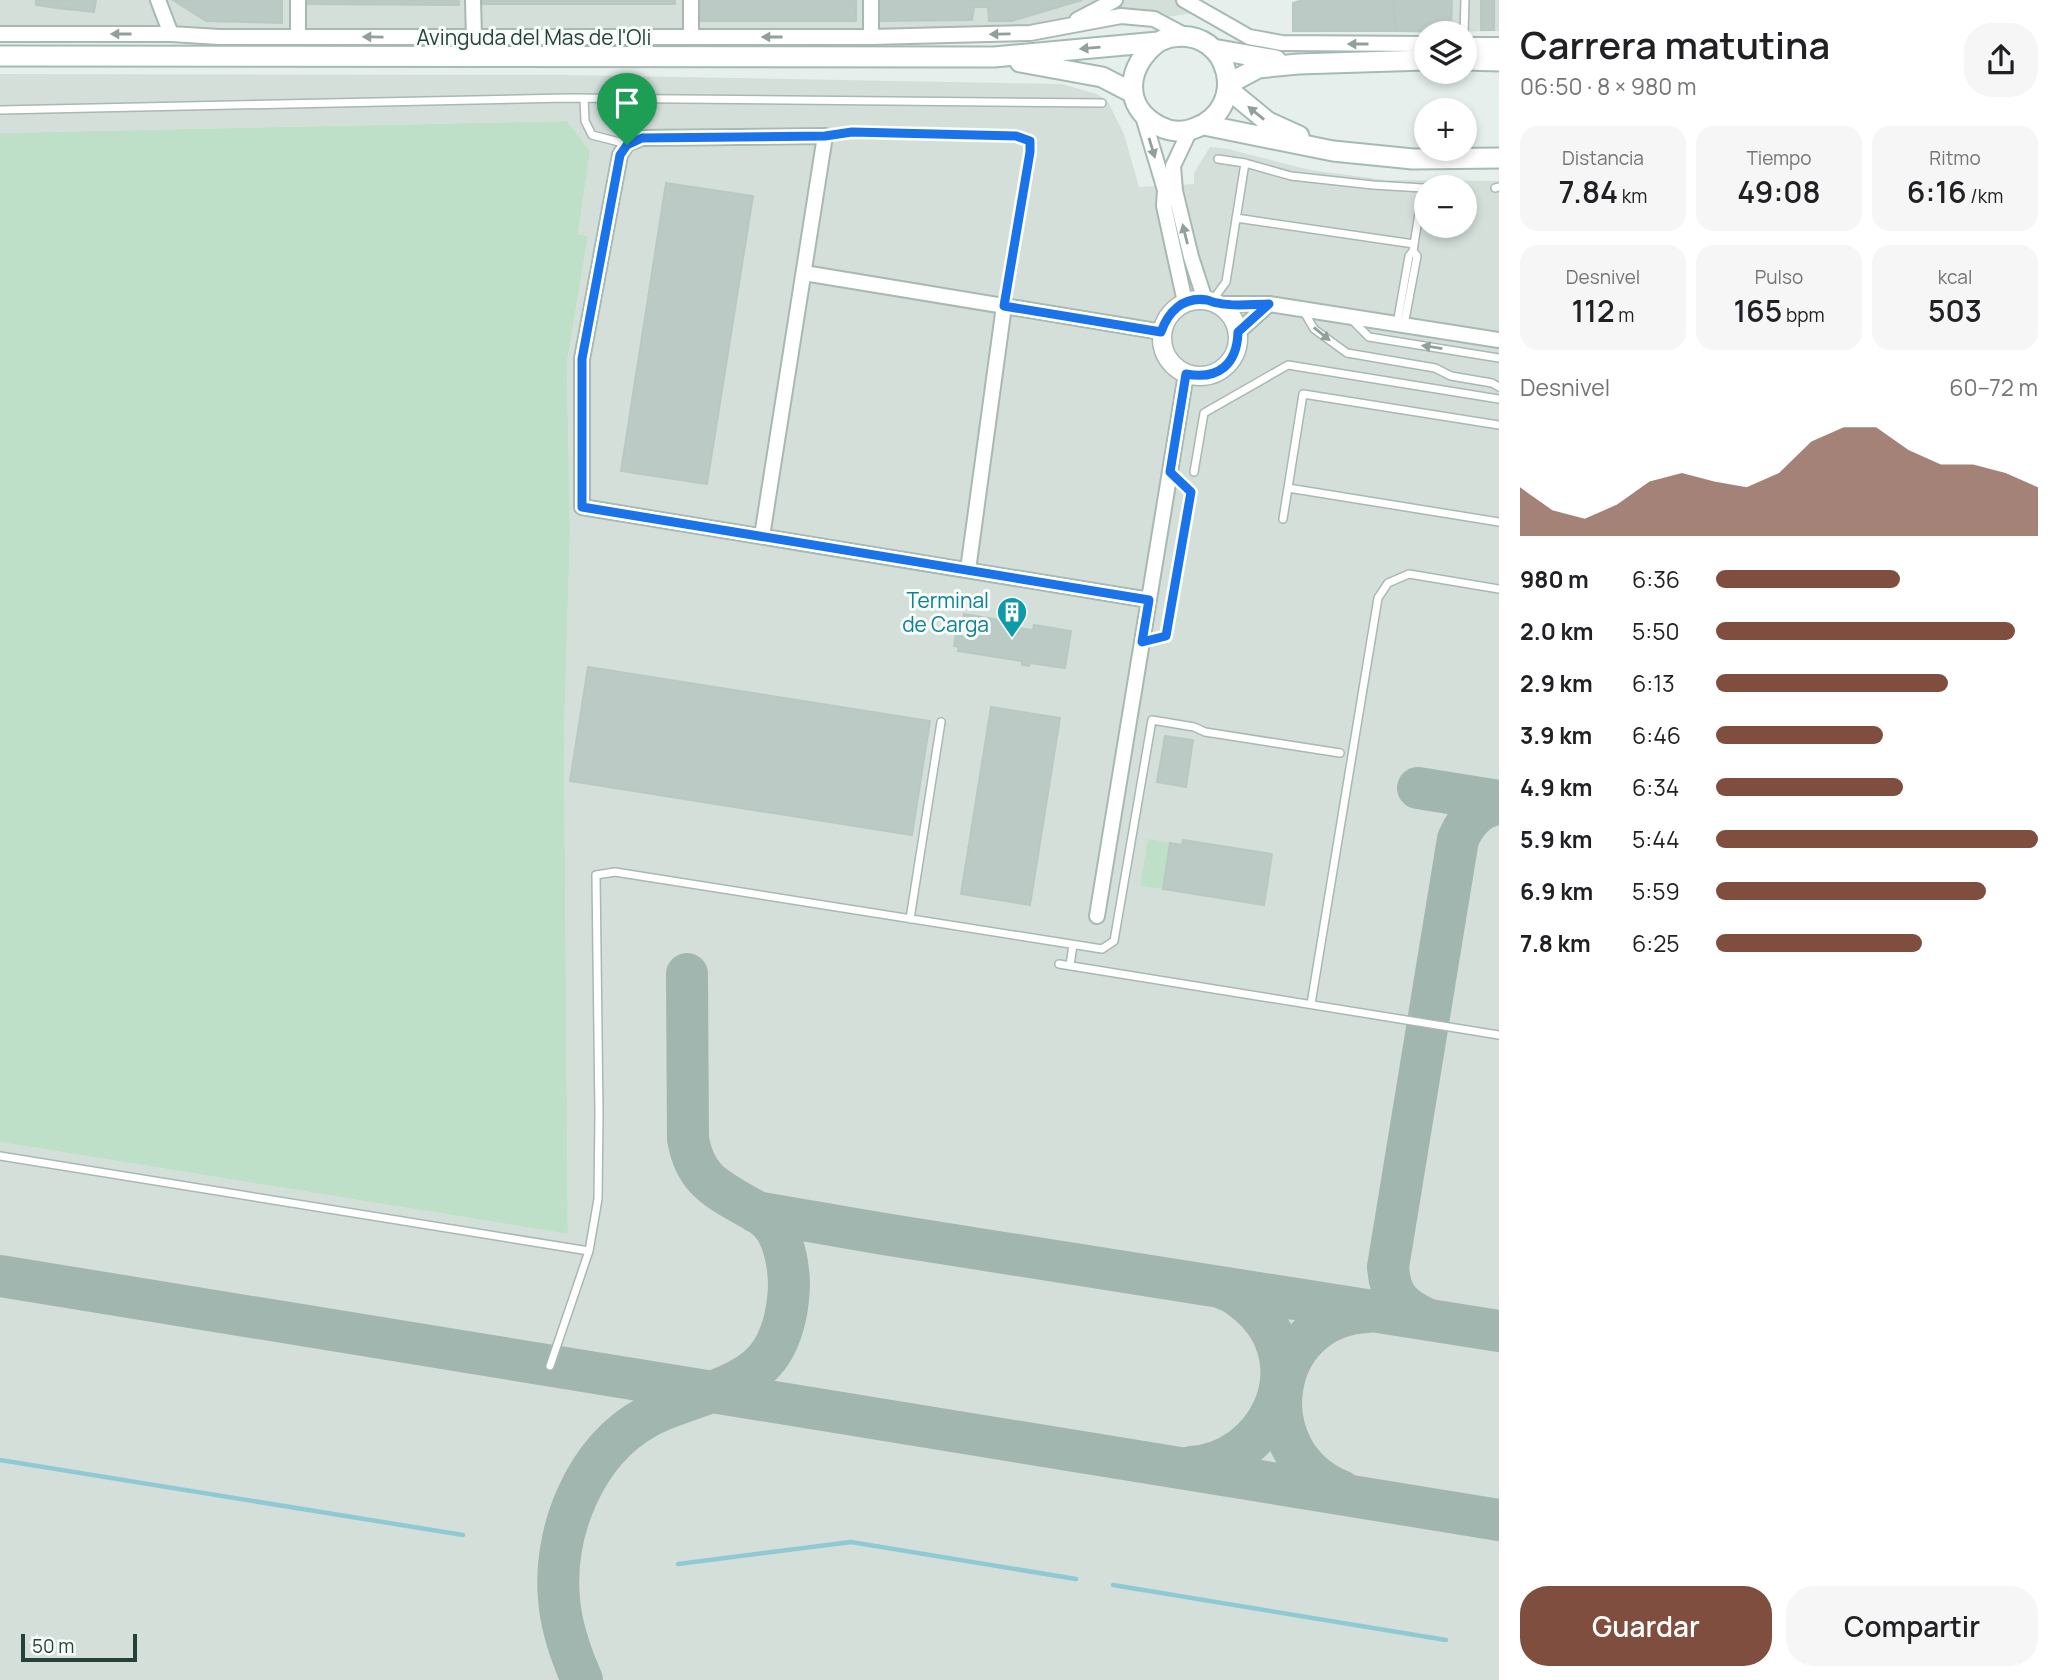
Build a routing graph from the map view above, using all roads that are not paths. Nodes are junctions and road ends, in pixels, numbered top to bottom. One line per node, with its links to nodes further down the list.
1 (158, 0): 12 (street)
2 (298, 0): 13 (street)
3 (473, 0): 17 (street)
4 (691, 0): 14 (street)
5 (871, 0): 15 (street)
6 (1115, 0): 10 (street, Avinguda del Mas de l'Oli)
7 (1184, 0): 19 (street, one-way to 7)
8 (1465, 0): 9 (lane)
9 (1464, 21)
10 (1067, 26): 15 (street, Avinguda del Mas de l'Oli, one-way to 15); 16 (street, Avinguda del Mas de l'Oli)
11 (0, 34): 12 (street, Avinguda del Mas de l'Oli, one-way to 11)
12 (171, 34): 13 (street, Avinguda del Mas de l'Oli)
13 (298, 36): 17 (street, Avinguda del Mas de l'Oli, one-way to 13)
14 (691, 37): 15 (street, Avinguda del Mas de l'Oli, one-way to 14); 17 (street, Avinguda del Mas de l'Oli)
15 (871, 37)
16 (1189, 37): 18 (main road); 22 (main road)
17 (474, 38)
18 (1158, 42): 24 (main road, one-way to 24); 31 (main road)
19 (1414, 44)
20 (1477, 44): 21 (street)
21 (1499, 45)
22 (1213, 49): 28 (main road); 29 (main road)
23 (0, 56): 24 (main road)
24 (994, 57): 31 (main road)
25 (1414, 60): 28 (main road)
26 (1477, 60): 27 (main road)
27 (1499, 61)
28 (1298, 64): 29 (main road)
29 (1228, 87): 34 (main road); 37 (main road, one-way to 29)
30 (584, 98): 32 (lane); 33 (lane); 36 (lane)
31 (1137, 102): 34 (main road); 45 (street, one-way to 45)
32 (1102, 103)
33 (0, 110)
34 (1197, 128): 37 (main road); 44 (street, one-way to 34)
35 (825, 136): 36 (street); 43 (street); 47 (lane)
36 (627, 145): 64 (street)
37 (1333, 151): 38 (main road)
38 (1499, 158)
39 (1217, 159): 40 (lane)
40 (1245, 163): 41 (lane); 42 (lane)
41 (1236, 218): 42 (lane); 44 (lane)
42 (1413, 248): 50 (lane)
43 (804, 273): 47 (street); 64 (street)
44 (1211, 301): 45 (street); 46 (street); 52 (street)
45 (1185, 302): 51 (street)
46 (1269, 304): 48 (street); 52 (street)
47 (1004, 306): 51 (street); 65 (street)
48 (1303, 309): 49 (street); 56 (lane, one-way to 56)
49 (1348, 317): 50 (street); 54 (lane, one-way to 49)
50 (1401, 325): 53 (street)
51 (1161, 332): 55 (street)
52 (1238, 332): 55 (street)
53 (1499, 340)
54 (1499, 358)
55 (1186, 374): 59 (street)
56 (1499, 387)
57 (1499, 399): 60 (lane)
58 (1499, 425): 61 (lane)
59 (1170, 472): 67 (street); 68 (lane)
60 (1194, 472)
61 (1288, 488): 62 (lane); 63 (lane)
62 (1283, 519)
63 (1499, 522)
64 (762, 537): 65 (street)
65 (968, 570): 67 (street)
66 (1499, 589): 76 (lane)
67 (1149, 600): 68 (street)
68 (1142, 642): 71 (street)
69 (941, 722): 72 (lane)
70 (1340, 753): 73 (lane)
71 (1097, 916)
72 (910, 919): 73 (lane); 79 (lane)
73 (1073, 945): 75 (lane)
74 (1059, 964): 75 (lane)
75 (1070, 965): 76 (lane)
76 (1311, 1004): 77 (lane)
77 (1499, 1035)
78 (0, 1156): 79 (lane)
79 (589, 1251): 80 (lane)
80 (550, 1366)

